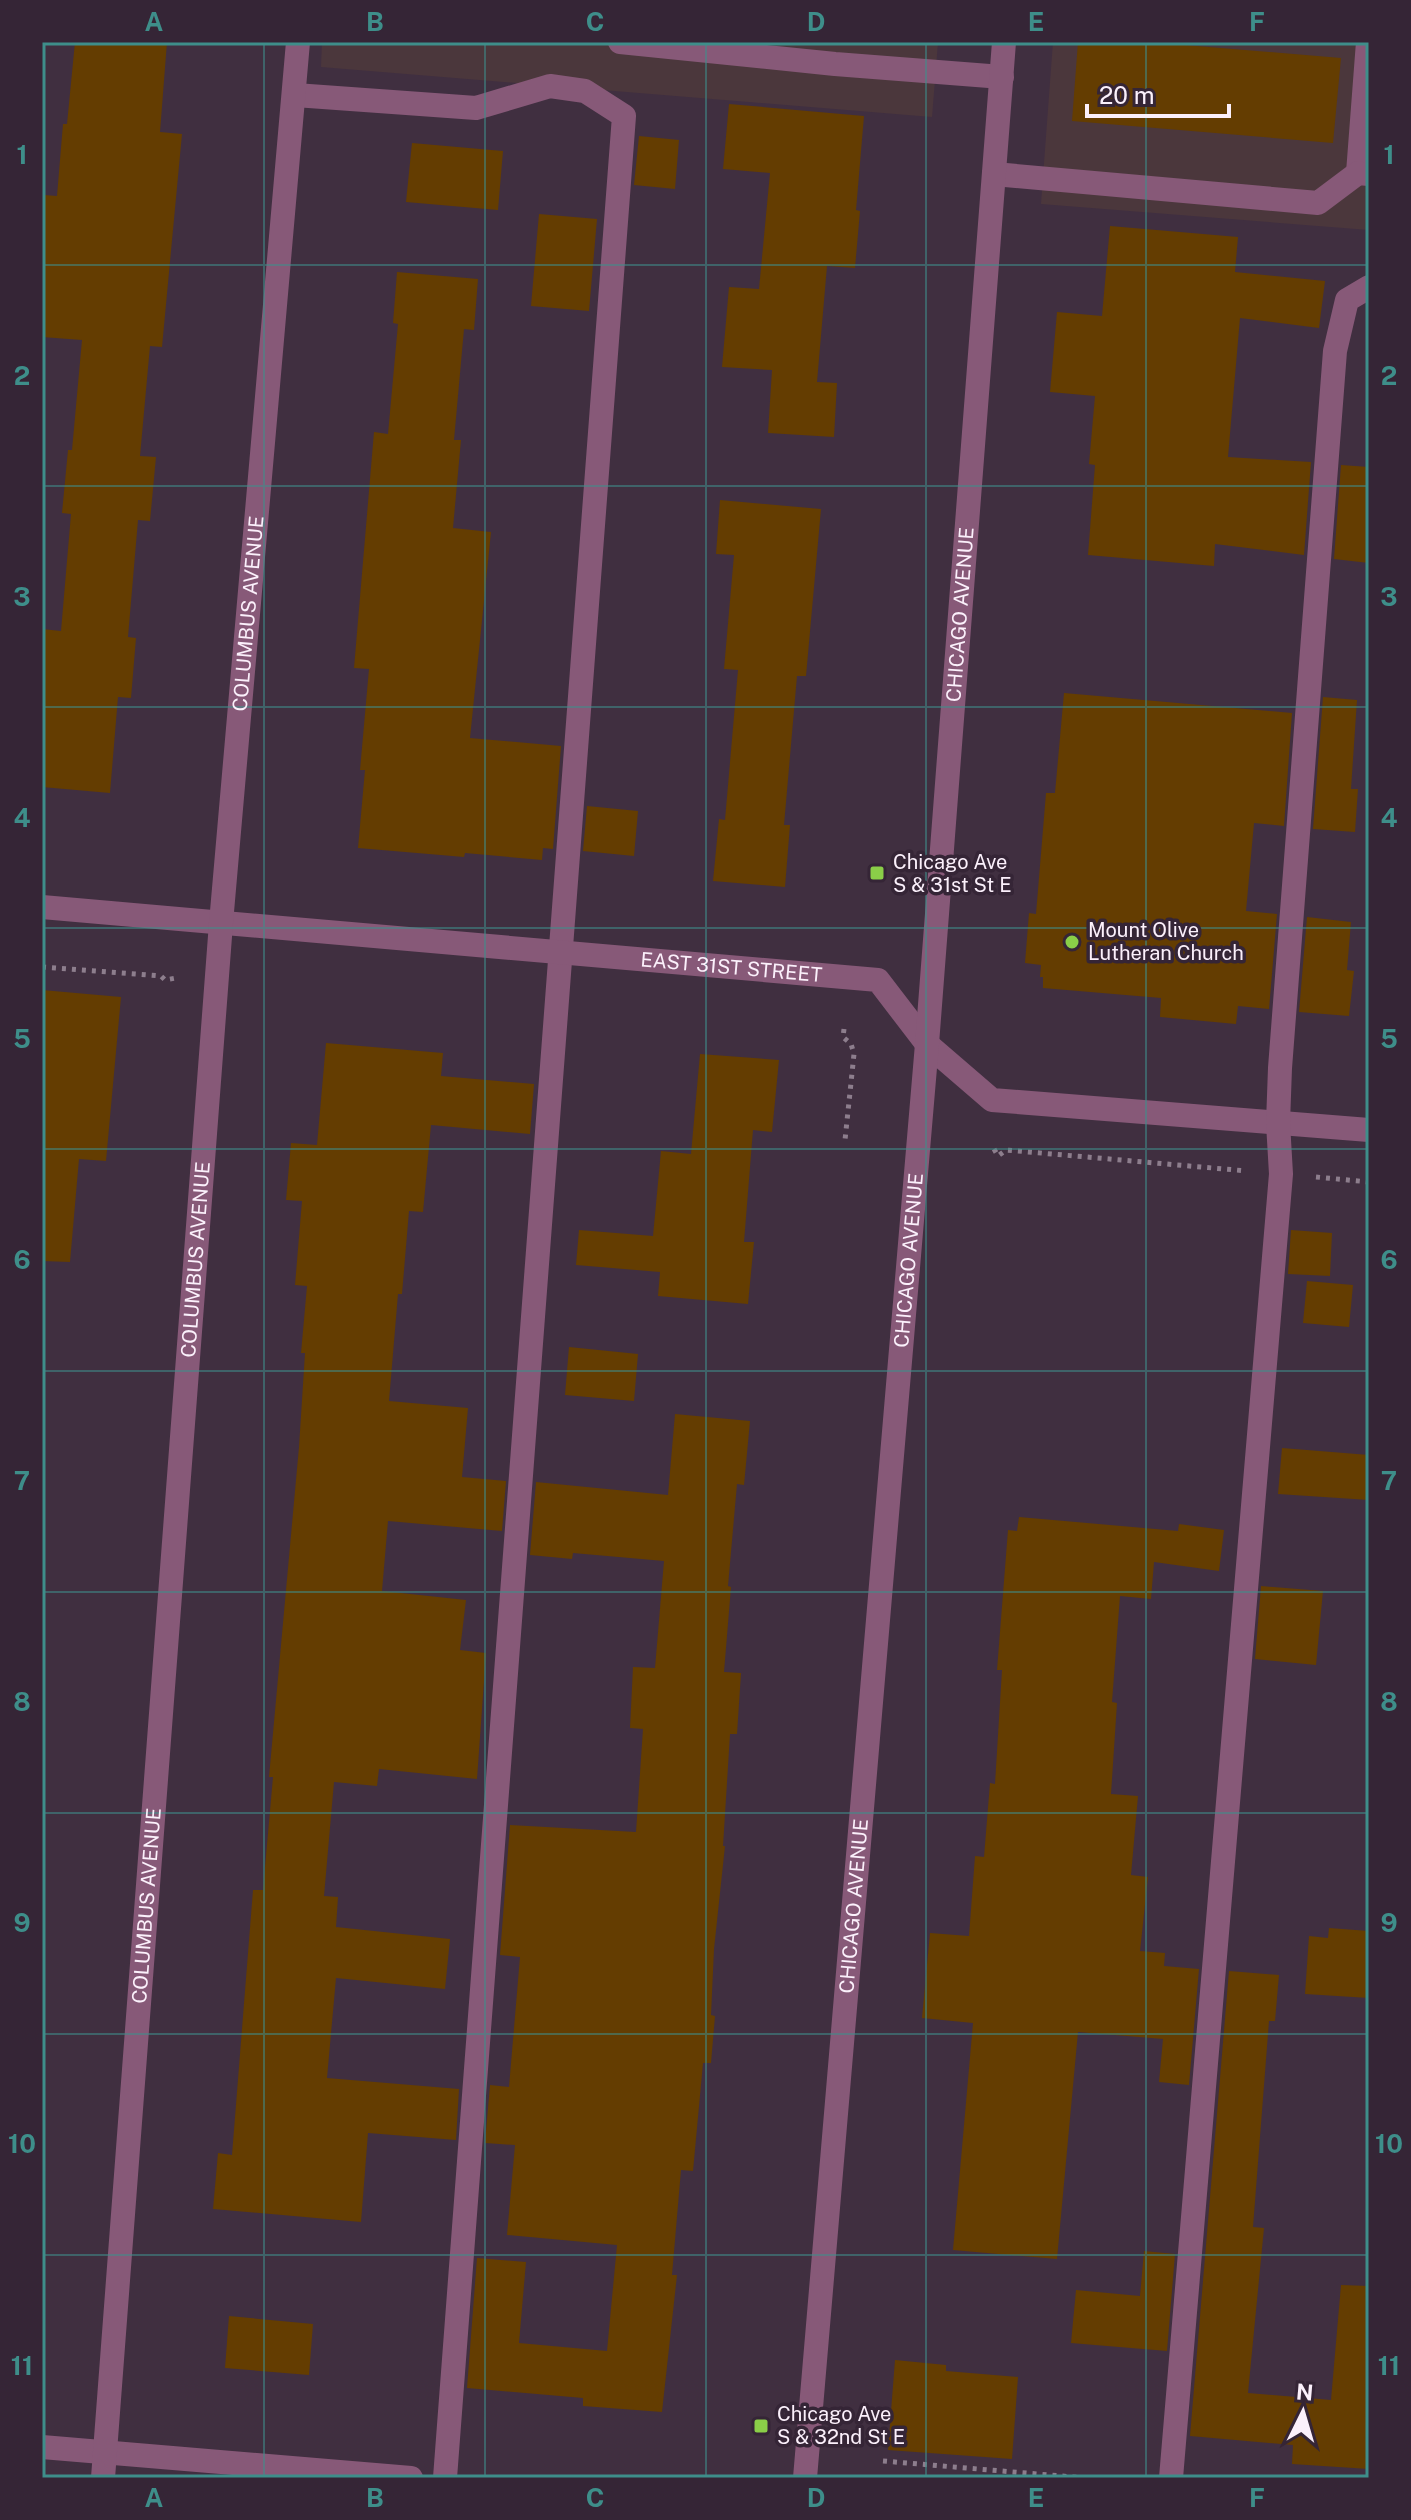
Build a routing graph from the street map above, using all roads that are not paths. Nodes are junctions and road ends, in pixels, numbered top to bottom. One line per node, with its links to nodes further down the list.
1 (298, 42): 6 (street, COLUMBUS AVENUE)
2 (620, 42): 5 (street)
3 (1004, 42): 5 (street, CHICAGO AVENUE)
4 (1368, 42): 8 (street)
5 (1002, 77): 7 (street, CHICAGO AVENUE)
6 (295, 95): 11 (street, COLUMBUS AVENUE); 12 (street)
7 (994, 174): 8 (street); 13 (street, CHICAGO AVENUE)
8 (1364, 174)
9 (1369, 287): 14 (street)
10 (42, 907): 11 (street, EAST 31ST STREET)
11 (221, 923): 12 (street, EAST 31ST STREET); 17 (street, COLUMBUS AVENUE)
12 (559, 952): 13 (street, EAST 31ST STREET); 20 (street)
13 (927, 1044): 14 (street, EAST 31ST STREET); 21 (street, CHICAGO AVENUE)
14 (1278, 1123): 15 (street, EAST 31ST STREET); 22 (street)
15 (1369, 1130)
16 (42, 2447): 17 (street)
17 (104, 2453): 18 (street, COLUMBUS AVENUE); 19 (street)
18 (103, 2478)
19 (411, 2478)
20 (445, 2478)
21 (805, 2478)
22 (1171, 2478)

